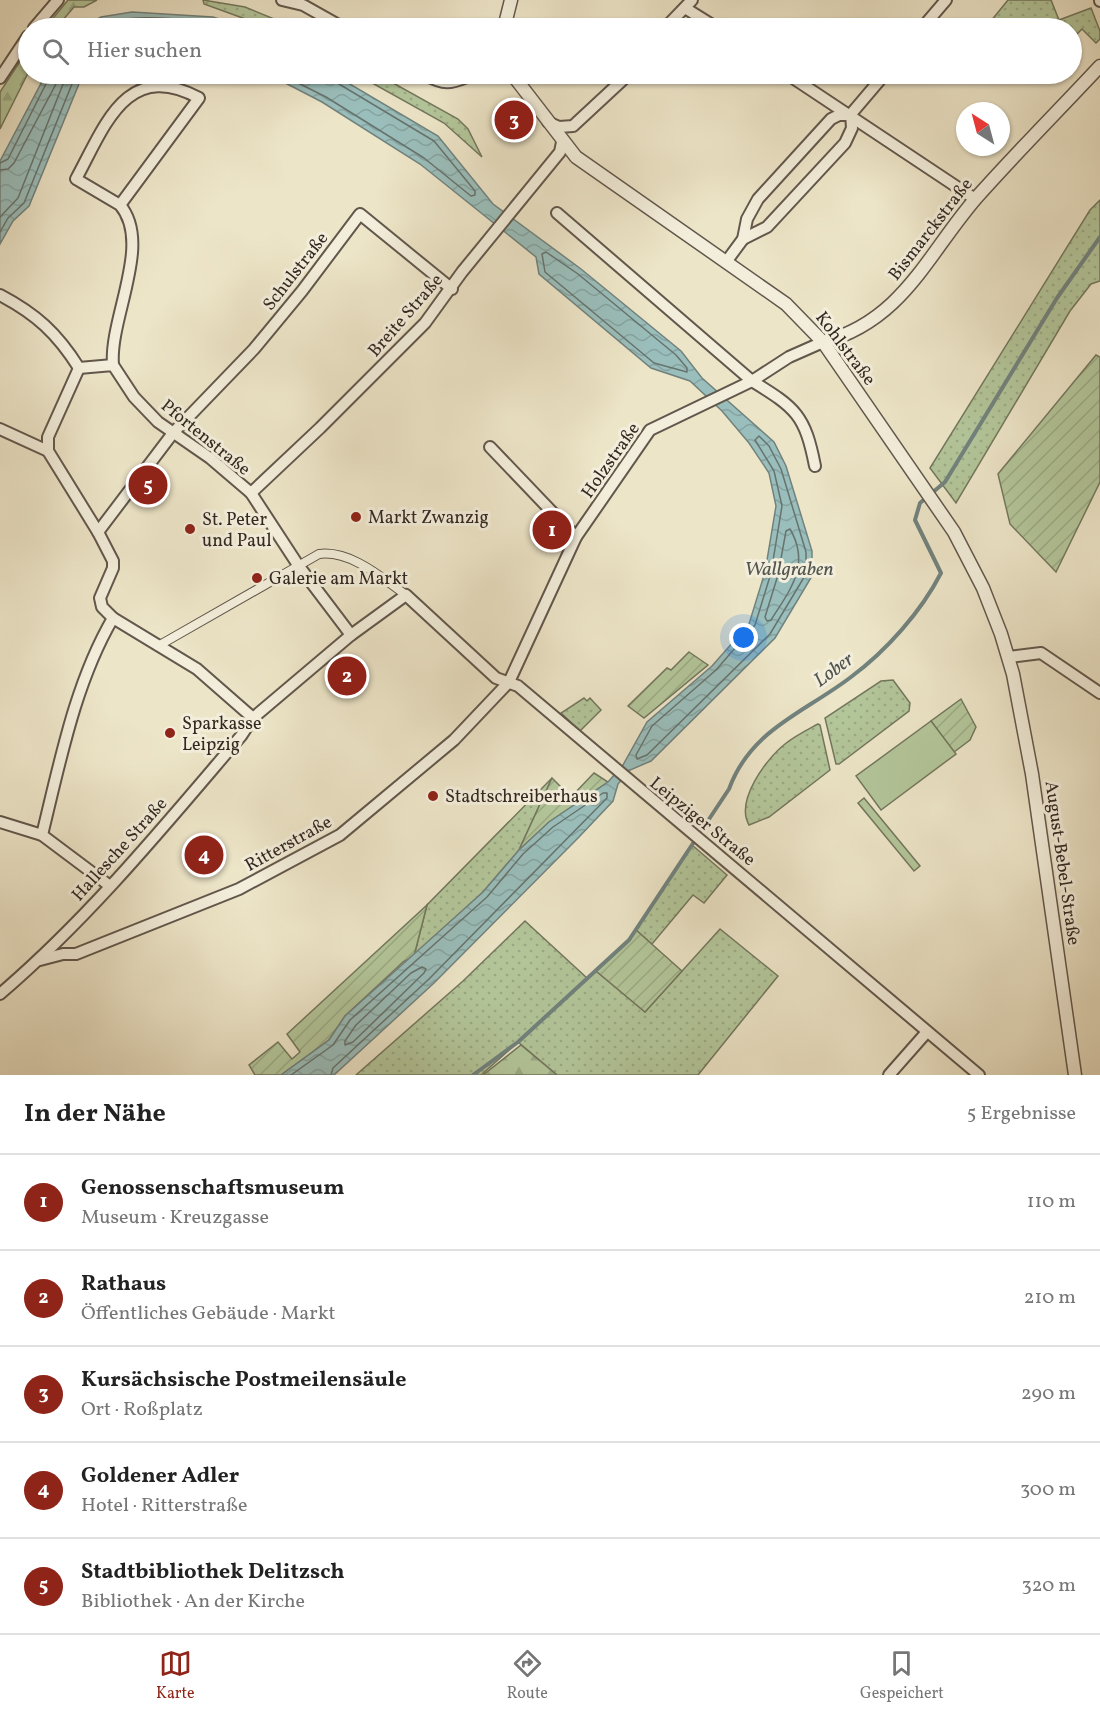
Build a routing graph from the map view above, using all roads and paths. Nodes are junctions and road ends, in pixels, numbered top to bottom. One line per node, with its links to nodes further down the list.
1 (58, 0): 7 (street)
2 (282, 0): 5 (street)
3 (511, 0): 9 (street)
4 (945, 0): 12 (street)
5 (305, 3): 8 (street)
6 (689, 4): 10 (street); 11 (street)
7 (43, 18)
8 (328, 18)
9 (506, 18)
10 (675, 18)
11 (705, 18)
12 (930, 18)
13 (18, 51): 15 (street)
14 (1100, 66): 23 (street, Bismarckstraße)
15 (0, 78)
16 (520, 84): 21 (street, Kohlstraße)
17 (618, 84): 21 (street)
18 (803, 84): 20 (street)
19 (876, 84): 20 (street)
20 (851, 114): 23 (street); 26 (street); 26 (street)
21 (548, 122): 22 (street, Kohlstraße)
22 (562, 142): 27 (street, Kohlstraße); 28 (street, Breite Straße)
23 (975, 199): 30 (street, Bismarckstraße)
24 (120, 205): 24 (street); 31 (street)
25 (557, 213): 33 (street)
26 (743, 239): 27 (street)
27 (726, 262): 30 (street, Kohlstraße)
28 (452, 289): 35 (street, Schulstraße); 39 (street, Breite Straße)
29 (0, 295): 32 (street)
30 (824, 342): 33 (street, Holzstraße); 47 (street, Kohlstraße)
31 (113, 365): 32 (street); 35 (street, Pfortenstraße)
32 (79, 368): 37 (street)
33 (752, 381): 38 (street); 41 (street, Holzstraße)
34 (0, 429): 37 (street)
35 (173, 433): 39 (street, Pfortenstraße); 40 (street, Schulstraße)
36 (490, 447): 41 (street)
37 (48, 452): 40 (street)
38 (815, 466)
39 (251, 493): 42 (street, Pfortenstraße)
40 (98, 532): 44 (street)
41 (576, 537): 48 (street, Holzstraße)
42 (298, 565): 43 (street); 45 (street, Pfortenstraße); 46 (street)
43 (406, 595): 45 (street, Hallesche Straße); 48 (street, Leipziger Straße)
44 (113, 618): 46 (street); 52 (street)
45 (351, 635): 50 (street, Hallesche Straße)
46 (158, 646): 50 (street)
47 (1010, 657): 49 (street); 59 (street, August-Bebel-Straße)
48 (509, 682): 54 (street, Ritterstraße); 56 (street, Leipziger Straße)
49 (1100, 693)
50 (253, 718): 53 (street, Hallesche Straße)
51 (0, 822): 52 (street)
52 (42, 835): 53 (street)
53 (110, 886): 54 (street, Hallesche Straße)
54 (39, 960): 55 (street, Hallesche Straße)
55 (0, 993)
56 (926, 1033): 57 (street); 58 (street, Leipziger Straße)
57 (889, 1075)
58 (979, 1075)
59 (1075, 1075)

